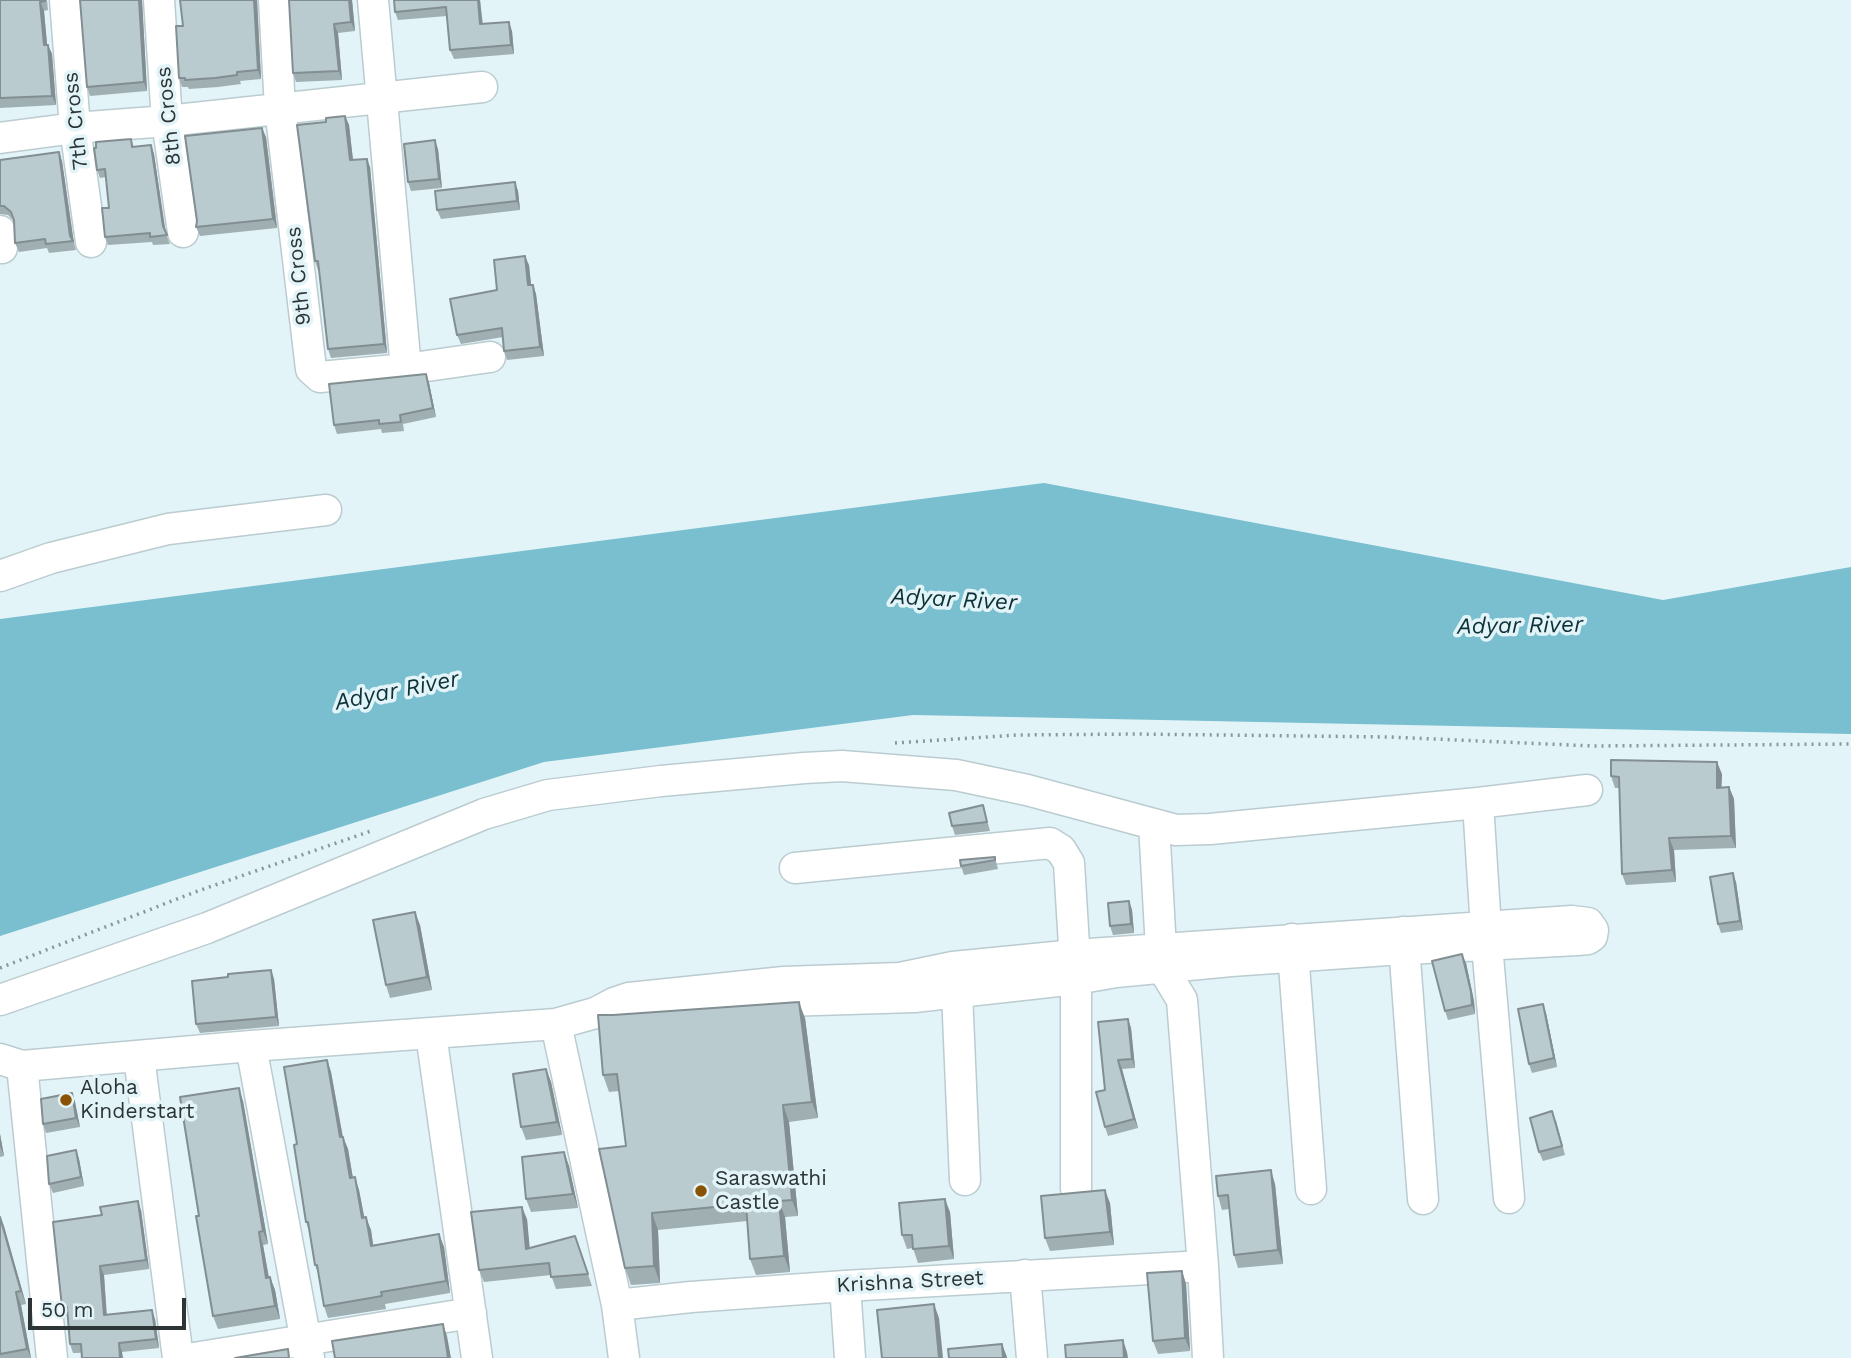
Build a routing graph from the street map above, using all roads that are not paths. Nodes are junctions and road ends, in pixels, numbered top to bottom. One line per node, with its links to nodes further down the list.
1 (65, 0): 9 (street, 7th Cross)
2 (159, 0): 8 (street, 8th Cross)
3 (274, 0): 7 (street, 9th Cross)
4 (373, 0): 6 (street)
5 (482, 87): 6 (street)
6 (381, 97): 7 (street); 14 (street)
7 (280, 108): 8 (street); 14 (street, 9th Cross)
8 (167, 121): 9 (street); 11 (street, 8th Cross)
9 (75, 128): 10 (street); 12 (street, 7th Cross)
10 (0, 138)
11 (183, 232)
12 (91, 242)
13 (490, 357): 14 (street, 9th Cross)
14 (406, 369)
15 (326, 510): 16 (street)
16 (0, 576)
17 (1587, 790): 18 (street)
18 (1479, 803): 19 (street); 21 (street)
19 (1154, 824): 24 (street); 27 (street)
20 (795, 868): 25 (street)
21 (1487, 936): 22 (street); 36 (street)
22 (1403, 941): 23 (street); 37 (street)
23 (1292, 948): 24 (street); 35 (street)
24 (1161, 958): 25 (street); 38 (street)
25 (1075, 967): 26 (street); 34 (street)
26 (955, 979): 28 (street); 33 (street)
27 (0, 1000)
28 (556, 1024): 29 (street); 41 (street)
29 (431, 1034): 30 (street); 42 (street)
30 (251, 1046): 31 (street); 43 (street)
31 (139, 1057): 32 (street); 45 (street)
32 (11, 1062): 44 (street)
33 (965, 1180)
34 (1076, 1188)
35 (1311, 1189)
36 (1509, 1198)
37 (1423, 1199)
38 (1203, 1266): 39 (street, Krishna Street); 51 (street)
39 (1025, 1276): 40 (street, Krishna Street); 50 (street)
40 (845, 1286): 41 (street, Krishna Street); 49 (street)
41 (617, 1305): 48 (street)
42 (471, 1313): 43 (street); 47 (street)
43 (307, 1349): 46 (street)
44 (52, 1358)
45 (178, 1358)
46 (194, 1358)
47 (477, 1358)
48 (624, 1358)
49 (850, 1358)
50 (1032, 1358)
51 (1208, 1358)

